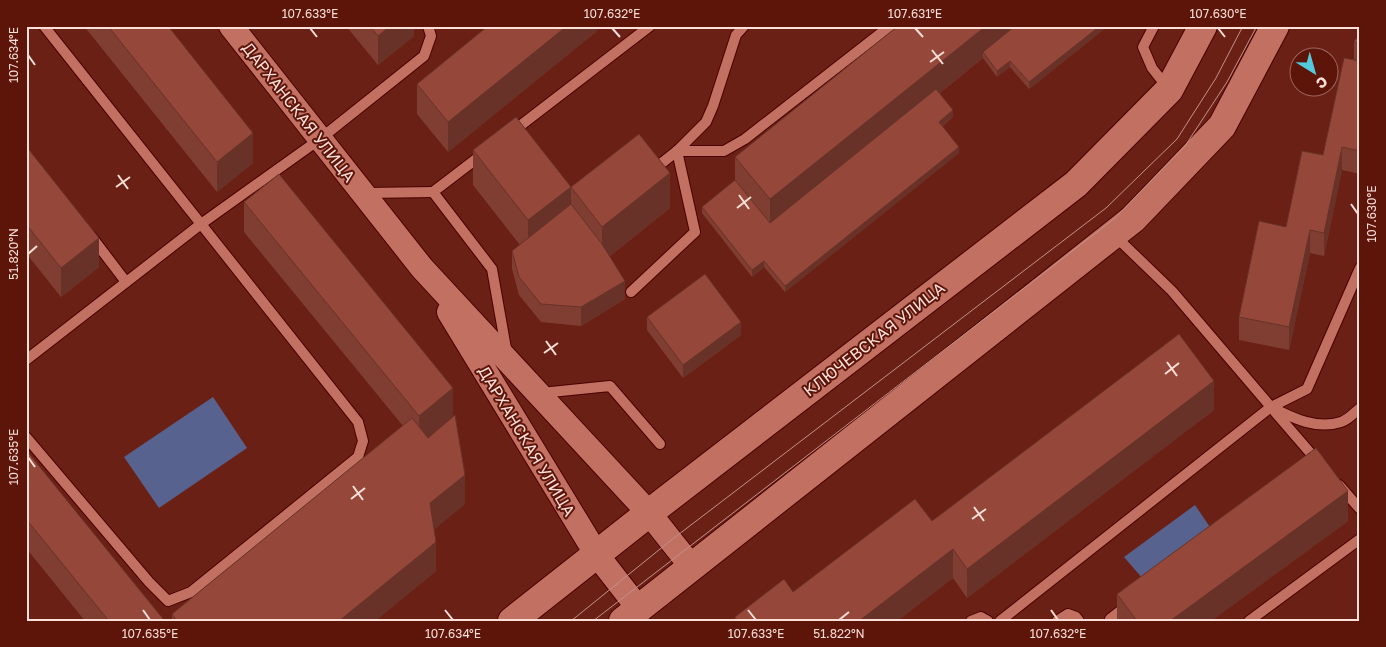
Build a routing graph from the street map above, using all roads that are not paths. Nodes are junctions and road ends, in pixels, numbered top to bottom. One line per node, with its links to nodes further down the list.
1 (44, 26): 16 (lane)
2 (231, 26): 11 (street, ДАРХАНСКАЯ УЛИЦА)
3 (428, 26): 11 (lane)
4 (650, 26): 14 (lane)
5 (744, 26): 12 (lane)
6 (890, 26): 12 (lane)
7 (1154, 26): 10 (lane)
8 (1203, 26): 10 (main road, КЛЮЧЕВСКАЯ УЛИЦА)
9 (1275, 26): 18 (main road)
10 (1169, 90): 31 (main road, КЛЮЧЕВСКАЯ УЛИЦА)
11 (320, 139): 15 (street, ДАРХАНСКАЯ УЛИЦА); 16 (lane)
12 (677, 151): 13 (lane); 22 (lane)
13 (639, 164)
14 (433, 192): 15 (lane); 24 (lane)
15 (363, 193): 19 (street, ДАРХАНСКАЯ УЛИЦА)
16 (201, 224): 21 (lane); 28 (lane)
17 (85, 228): 21 (lane)
18 (1113, 235): 26 (lane); 34 (main road)
19 (422, 268): 24 (street, ДАРХАНСКАЯ УЛИЦА); 33 (street, ДАРХАНСКАЯ УЛИЦА)
20 (1360, 268): 26 (lane)
21 (126, 282): 23 (lane)
22 (631, 292)
23 (26, 360)
24 (509, 361): 25 (street, ДАРХАНСКАЯ УЛИЦА)
25 (538, 394): 29 (lane); 31 (street, ДАРХАНСКАЯ УЛИЦА)
26 (1270, 407): 27 (lane); 30 (lane); 41 (lane)
27 (1360, 408)
28 (26, 437)
29 (660, 444)
30 (1360, 509)
31 (649, 513): 33 (main road, КЛЮЧЕВСКАЯ УЛИЦА); 34 (street, ДАРХАНСКАЯ УЛИЦА)
32 (1360, 539): 44 (lane)
33 (596, 554): 36 (street, ДАРХАНСКАЯ УЛИЦА); 38 (main road, КЛЮЧЕВСКАЯ УЛИЦА)
34 (691, 566): 36 (main road)
35 (1133, 602): 37 (lane)
36 (631, 615)
37 (1110, 619)
38 (512, 621)
39 (971, 621): 40 (lane)
40 (988, 621)
41 (1000, 621)
42 (1057, 621): 43 (lane)
43 (1079, 621)
44 (1249, 621)

